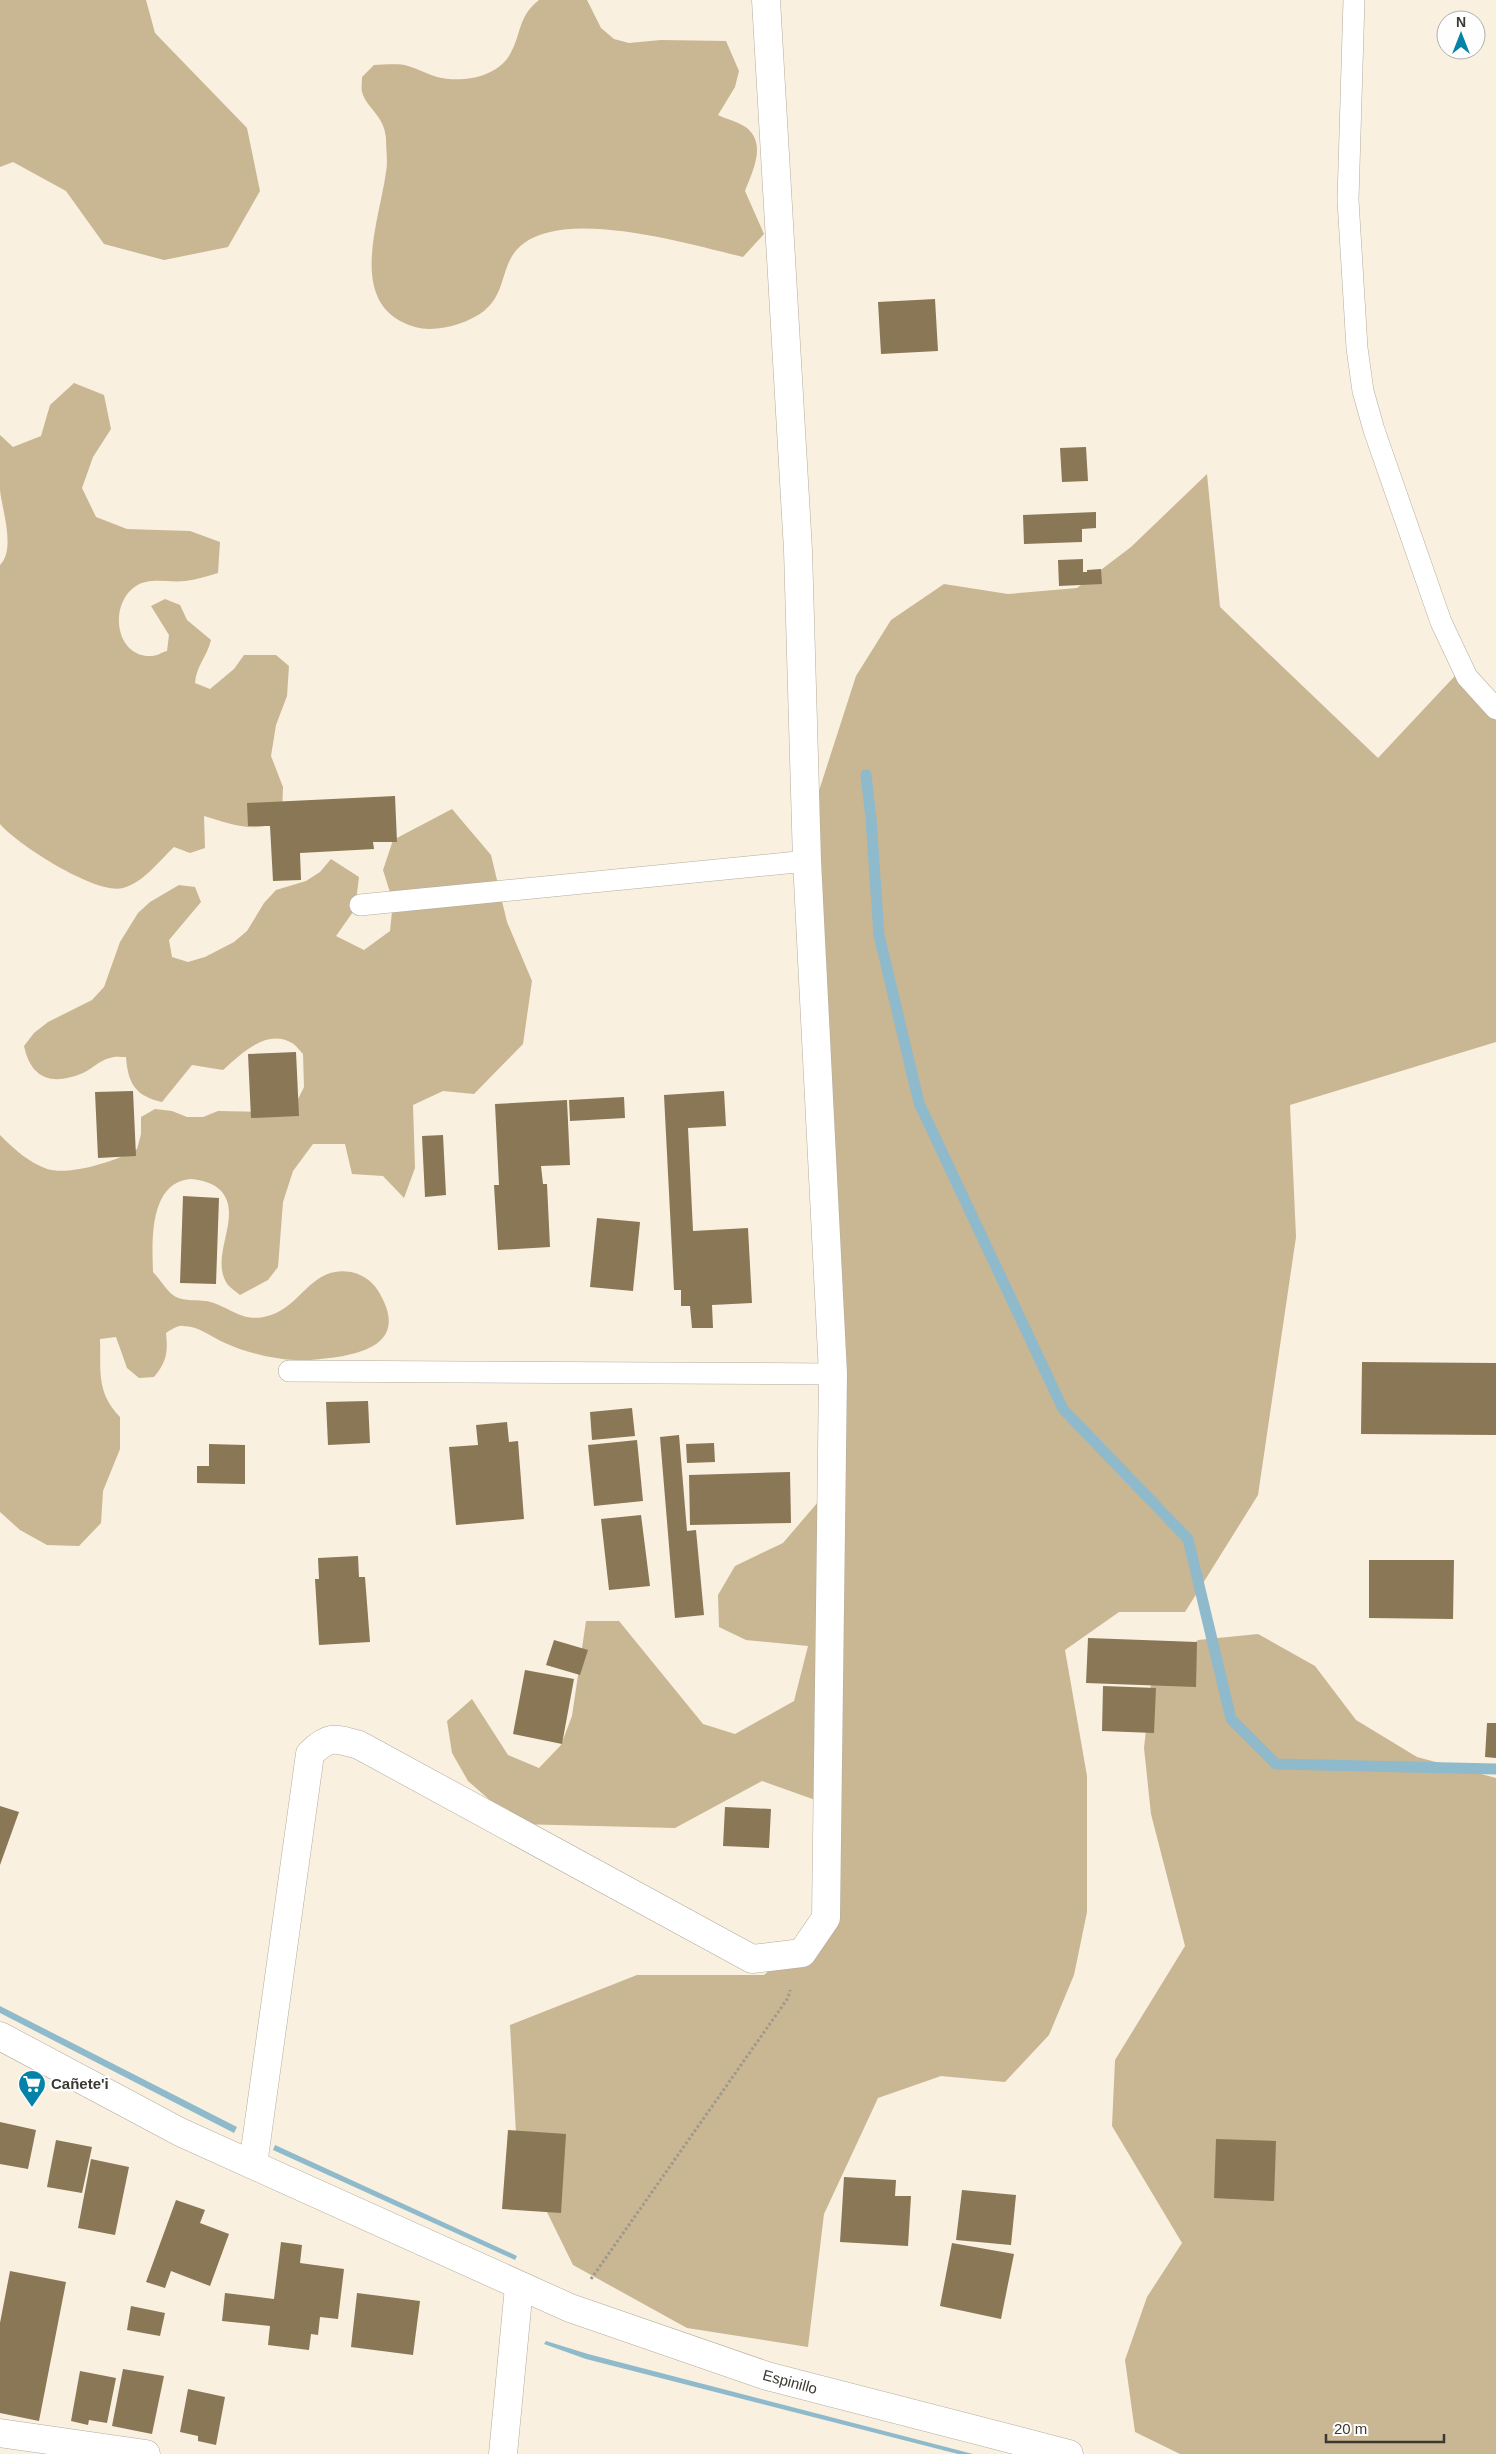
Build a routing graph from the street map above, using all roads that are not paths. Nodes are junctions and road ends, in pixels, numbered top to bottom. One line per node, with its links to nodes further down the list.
1 (766, 0): 4 (street)
2 (1354, 0): 3 (lane)
3 (1496, 709)
4 (807, 861): 5 (lane); 7 (street)
5 (360, 905)
6 (288, 1371): 7 (lane)
7 (833, 1374): 9 (street)
8 (0, 2036): 9 (street, Espinillo)
9 (252, 2165): 10 (street, Espinillo)
10 (519, 2287): 12 (street, Espinillo); 14 (street)
11 (0, 2433): 13 (street)
12 (1012, 2446): 15 (street, Espinillo)
13 (146, 2454)
14 (503, 2454)
15 (1069, 2454)

